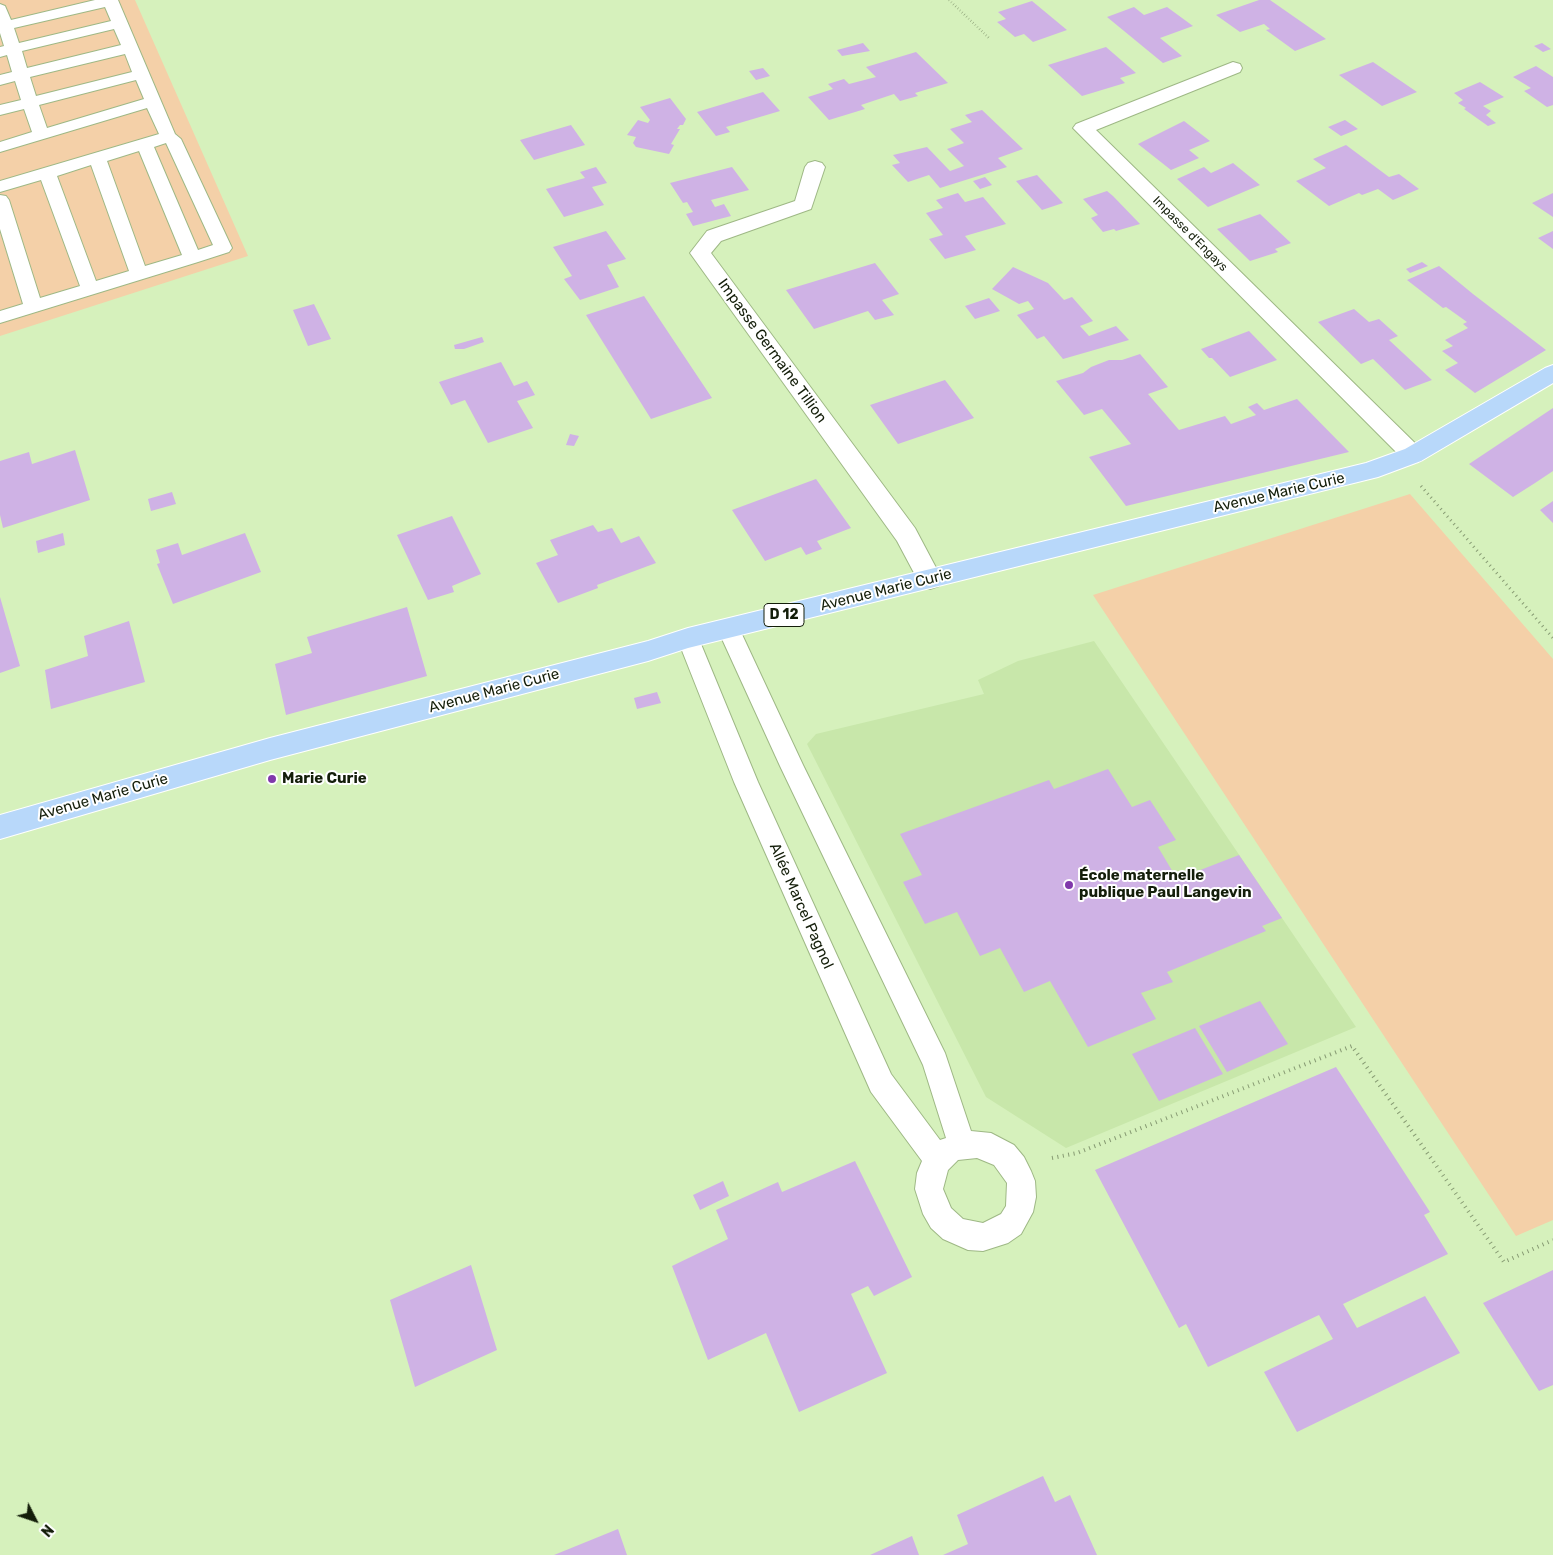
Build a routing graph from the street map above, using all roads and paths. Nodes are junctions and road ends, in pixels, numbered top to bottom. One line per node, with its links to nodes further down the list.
1 (13, 0): 4 (lane)
2 (949, 0): 8 (path)
3 (110, 1): 6 (lane); 7 (lane)
4 (0, 3)
5 (0, 9): 7 (lane)
6 (120, 23): 9 (lane); 10 (lane)
7 (3, 26): 10 (lane)
8 (989, 38)
9 (130, 48): 12 (lane); 13 (lane)
10 (6, 50): 13 (lane)
11 (1233, 68): 33 (street, Impasse d'Engays)
12 (142, 74): 15 (lane); 16 (lane)
13 (21, 75): 14 (lane); 16 (lane)
14 (0, 80)
15 (153, 101): 18 (lane); 19 (lane)
16 (30, 102): 17 (lane); 18 (lane)
17 (0, 110)
18 (40, 135): 21 (lane)
19 (168, 137): 20 (lane); 27 (lane)
20 (144, 144): 22 (lane); 27 (lane)
21 (0, 147)
22 (97, 158): 24 (lane); 28 (lane)
23 (814, 167): 34 (street, Impasse Germaine Tillion)
24 (48, 173): 25 (lane); 29 (lane)
25 (0, 187)
26 (0, 200): 30 (lane)
27 (192, 258): 28 (lane)
28 (140, 274): 29 (lane)
29 (90, 289): 30 (lane)
30 (33, 307): 31 (lane)
31 (0, 317)
32 (1553, 373): 33 (main road, Avenue Marie Curie / D 12)
33 (1413, 455): 34 (main road, Avenue Marie Curie / D 12); 37 (path)
34 (930, 579): 35 (main road, Avenue Marie Curie / D 12)
35 (728, 628): 36 (main road, Avenue Marie Curie / D 12); 39 (lane)
36 (688, 638): 38 (main road, Avenue Marie Curie / D 12); 40 (lane, Allée Marcel Pagnol)
37 (1553, 638)
38 (0, 827)
39 (962, 1145): 40 (lane); 41 (lane)
40 (938, 1160): 41 (lane)
41 (1014, 1167): 42 (path)
42 (1553, 1240)

